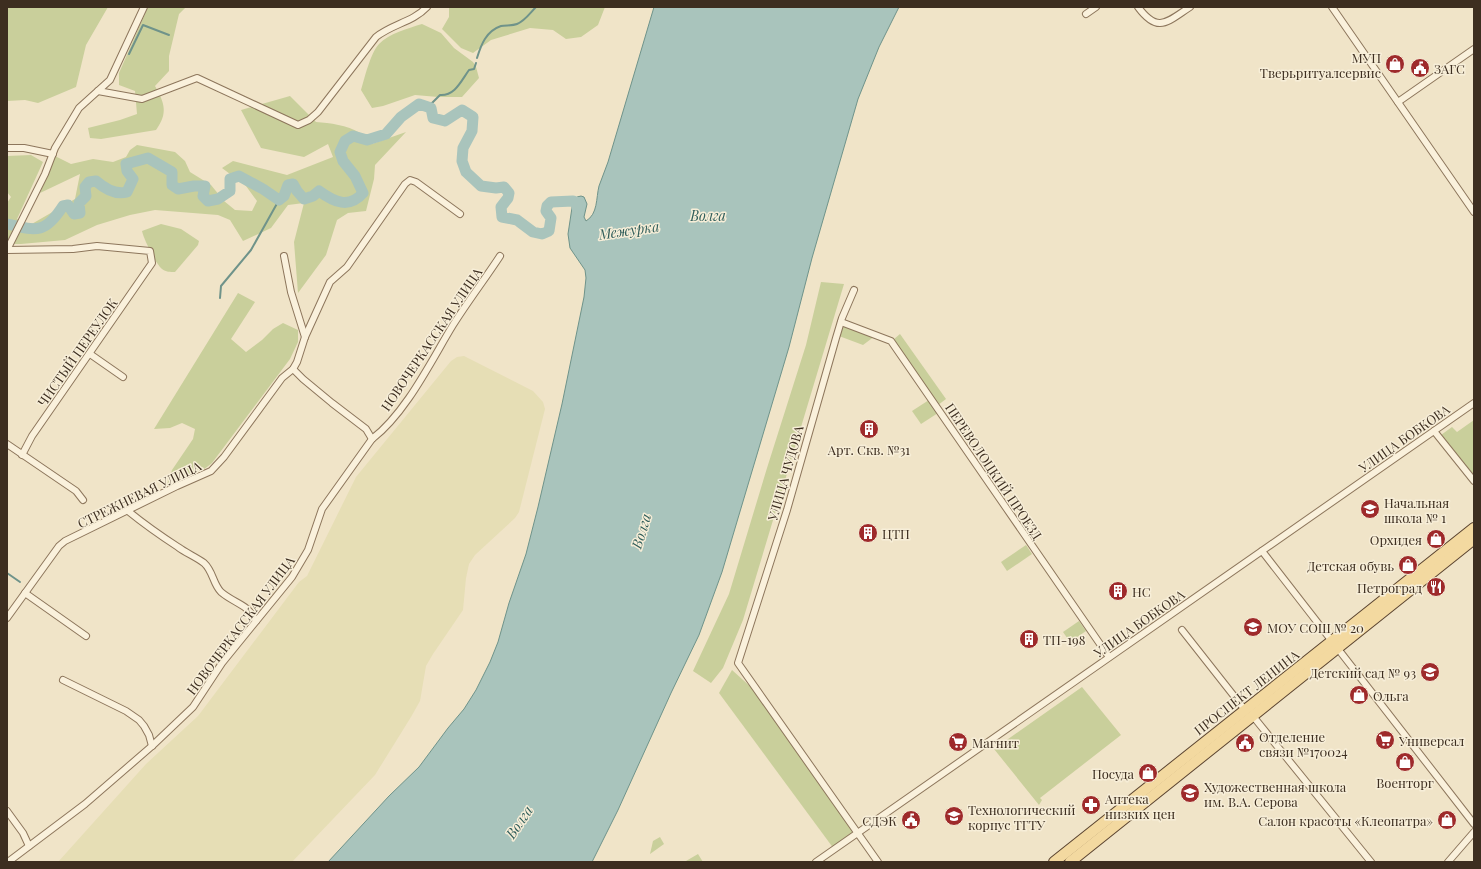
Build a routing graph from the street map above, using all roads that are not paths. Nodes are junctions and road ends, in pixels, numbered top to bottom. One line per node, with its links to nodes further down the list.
1 (144, 7): 9 (street)
2 (427, 7): 9 (street)
3 (1096, 7): 7 (street)
4 (1138, 7): 5 (street)
5 (1190, 7)
6 (1332, 7): 10 (street)
7 (1086, 14)
8 (1474, 49): 10 (street)
9 (98, 92): 12 (street)
10 (1398, 102): 13 (street)
11 (7, 148): 12 (street)
12 (53, 154): 15 (street)
13 (1474, 212)
14 (460, 214): 20 (street)
15 (7, 250): 21 (street, ЧИСТЫЙ ПЕРЕУЛОК)
16 (284, 256): 20 (street)
17 (500, 256): 26 (street, НОВОЧЕРКАССКАЯ УЛИЦА)
18 (854, 290): 19 (street, УЛИЦА ЧУДОВА)
19 (841, 322): 41 (street, ПЕРЕВОЛОЦКИЙ ПРОЕЗД); 48 (street, УЛИЦА ЧУДОВА)
20 (305, 337): 22 (street)
21 (90, 354): 23 (street); 28 (street, ЧИСТЫЙ ПЕРЕУЛОК)
22 (294, 368): 26 (street); 31 (street, СТРЕЖНЕВАЯ УЛИЦА)
23 (123, 377)
24 (1474, 403): 25 (street, УЛИЦА БОБКОВА)
25 (1434, 431): 29 (street); 34 (street, УЛИЦА БОБКОВА)
26 (372, 439): 37 (street, НОВОЧЕРКАССКАЯ УЛИЦА)
27 (7, 444): 28 (street)
28 (22, 455): 30 (street)
29 (1474, 481)
30 (83, 500)
31 (128, 511): 35 (street, СТРЕЖНЕВАЯ УЛИЦА); 37 (street)
32 (1474, 528): 40 (main road, ПРОСПЕКТ ЛЕНИНА)
33 (1474, 539): 40 (main road, ПРОСПЕКТ ЛЕНИНА)
34 (1262, 551): 40 (street); 41 (street, УЛИЦА БОБКОВА)
35 (25, 593): 36 (street, СТРЕЖНЕВАЯ УЛИЦА); 39 (street)
36 (7, 618)
37 (256, 621): 44 (street, НОВОЧЕРКАССКАЯ УЛИЦА)
38 (1182, 630): 43 (street)
39 (86, 636)
40 (1334, 644): 43 (main road, ПРОСПЕКТ ЛЕНИНА); 46 (street)
41 (1109, 657): 48 (street, УЛИЦА БОБКОВА)
42 (63, 680): 44 (street)
43 (1249, 710): 53 (main road, ПРОСПЕКТ ЛЕНИНА); 54 (main road, ПРОСПЕКТ ЛЕНИНА); 55 (street)
44 (152, 746): 49 (street, НОВОЧЕРКАССКАЯ УЛИЦА)
45 (7, 811): 49 (street)
46 (1474, 824)
47 (1474, 832): 56 (street)
48 (857, 833): 51 (street, УЛИЦА БОБКОВА); 52 (street)
49 (30, 846): 50 (street, НОВОЧЕРКАССКАЯ УЛИЦА)
50 (8, 862)
51 (816, 862)
52 (878, 862)
53 (1054, 862)
54 (1070, 862)
55 (1371, 862)
56 (1448, 862)

